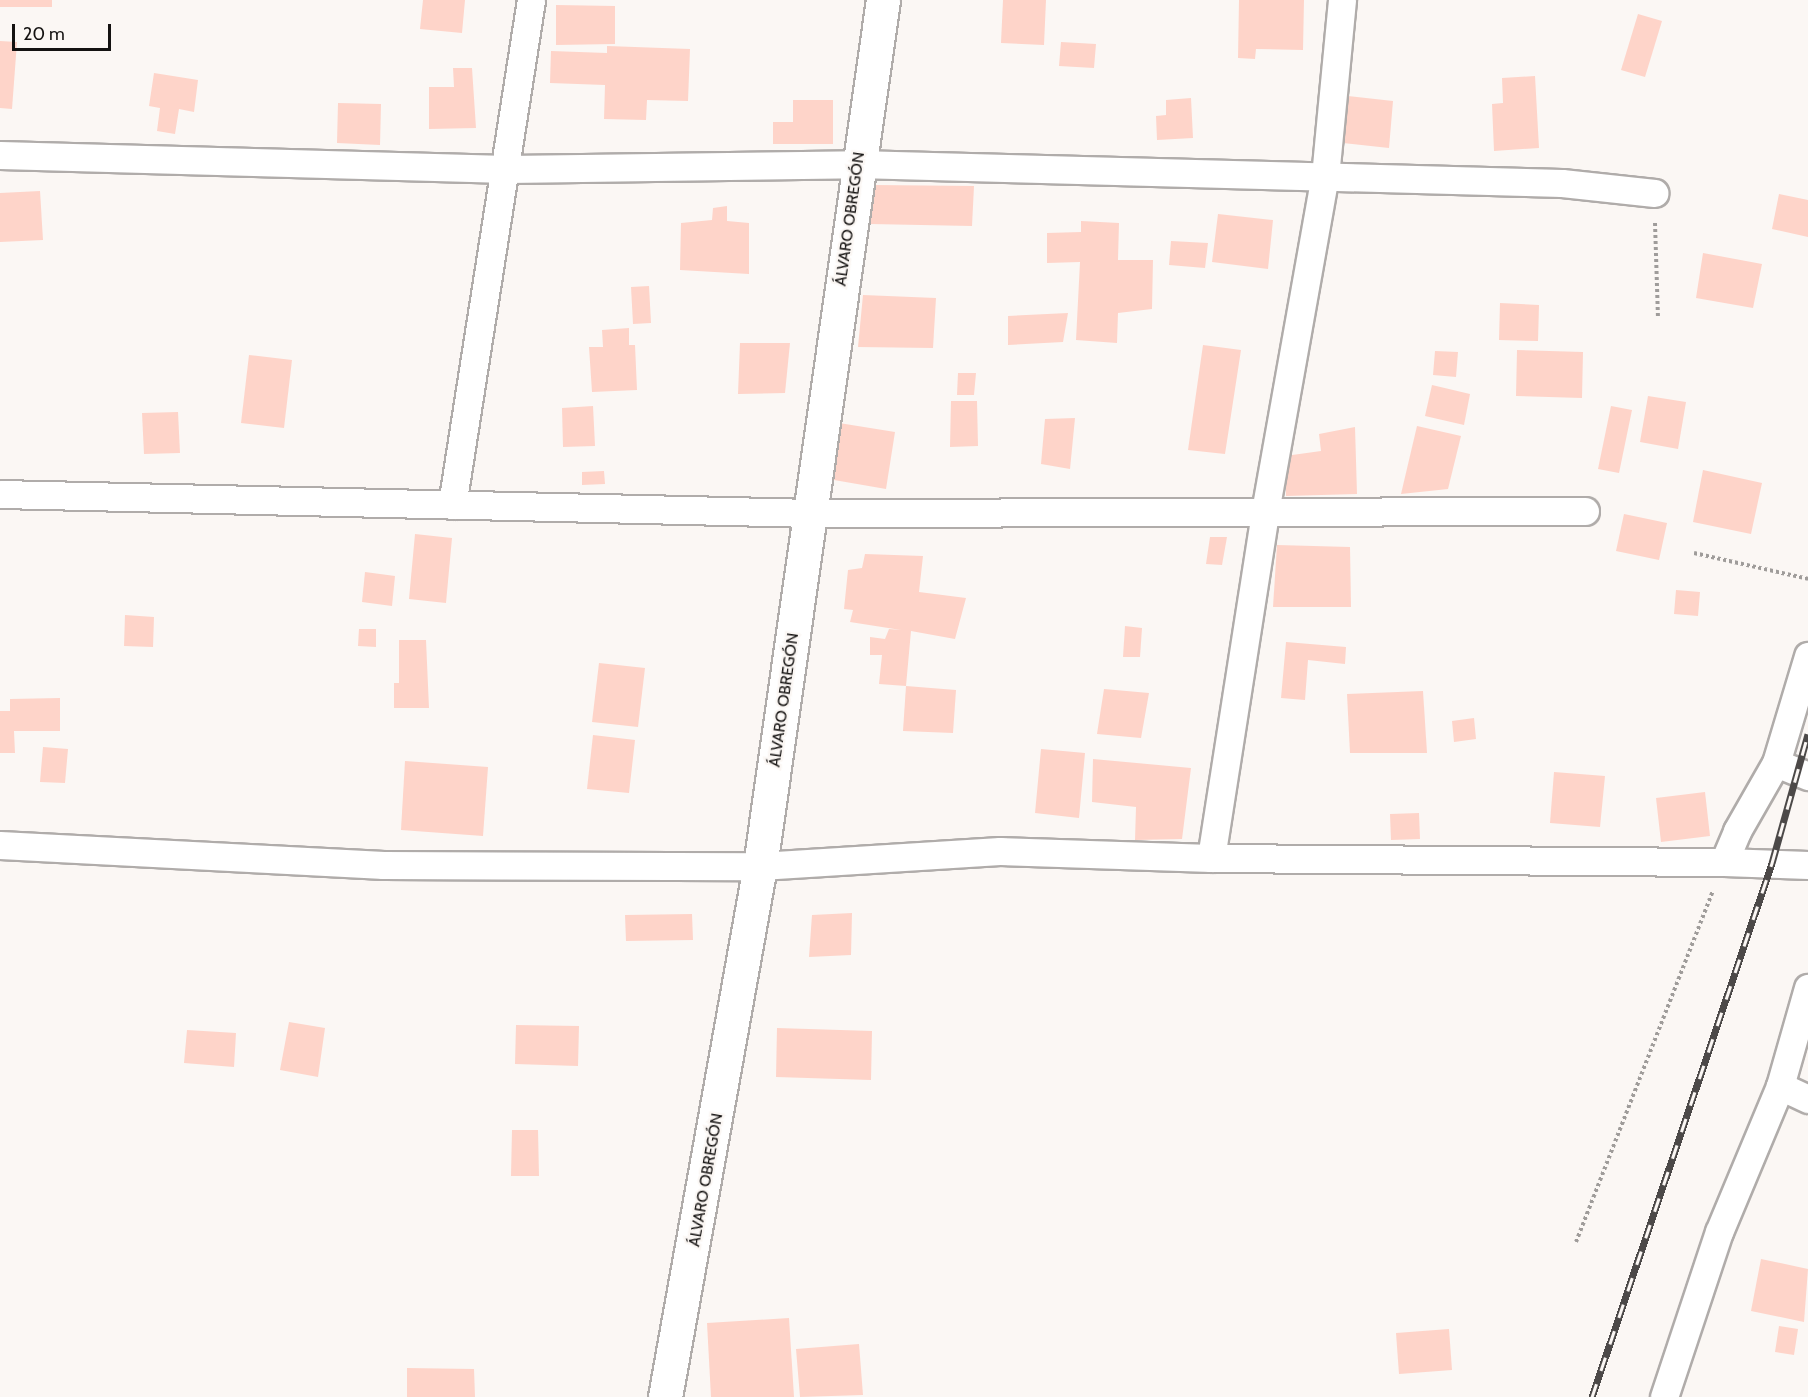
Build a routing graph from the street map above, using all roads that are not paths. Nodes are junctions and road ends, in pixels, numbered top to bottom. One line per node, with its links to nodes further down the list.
1 (531, 0): 6 (street)
2 (882, 0): 5 (street, ÁLVARO OBREGÓN)
3 (1342, 0): 7 (street)
4 (0, 155): 6 (street)
5 (857, 164): 6 (street); 7 (street); 12 (street, ÁLVARO OBREGÓN)
6 (507, 169): 10 (street)
7 (1325, 175): 8 (street); 13 (street)
8 (1654, 193)
9 (0, 494): 10 (street)
10 (452, 505): 12 (street)
11 (1585, 511): 13 (street)
12 (812, 513): 13 (street); 21 (street, ÁLVARO OBREGÓN)
13 (1264, 513): 18 (street)
14 (1808, 656): 15 (street)
15 (1776, 763): 16 (street); 19 (street)
16 (1808, 776)
17 (0, 845): 21 (street)
18 (1211, 858): 19 (street); 21 (street)
19 (1724, 862): 20 (street)
20 (1808, 865)
21 (760, 866): 25 (street, ÁLVARO OBREGÓN)
22 (1808, 988): 23 (street)
23 (1779, 1086): 24 (street); 26 (street)
24 (1808, 1099)
25 (665, 1397)
26 (1664, 1397)

